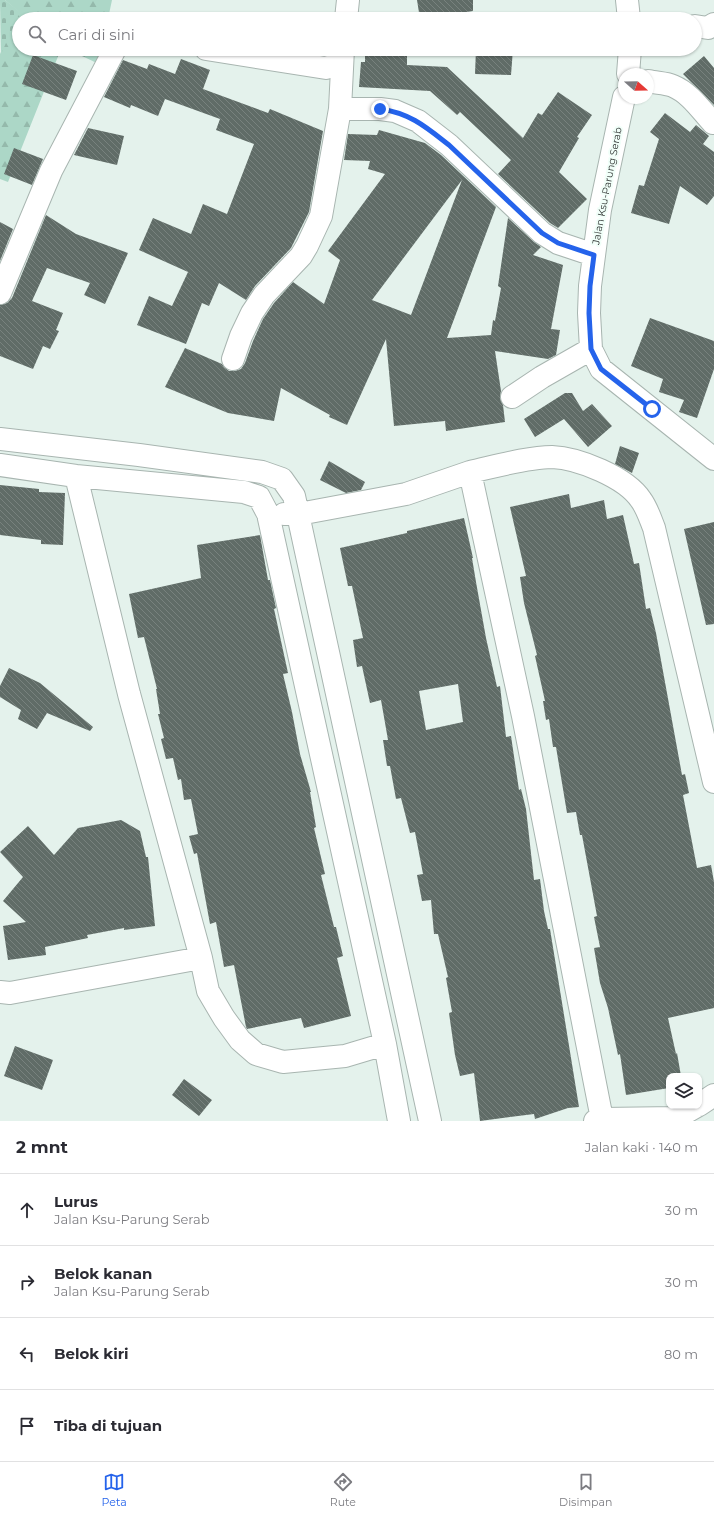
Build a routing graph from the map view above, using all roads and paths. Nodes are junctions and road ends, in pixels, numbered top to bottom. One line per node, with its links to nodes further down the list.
1 (348, 0): 3 (street)
2 (627, 0): 4 (street)
3 (347, 12)
4 (628, 12)
5 (714, 24): 6 (street)
6 (702, 27)
7 (111, 56): 17 (street)
8 (250, 56): 9 (street)
9 (343, 56): 14 (street)
10 (631, 56): 11 (street)
11 (629, 68)
12 (654, 82): 15 (street)
13 (623, 104): 16 (street, Jalan Ksu-Parung Serab)
14 (340, 109): 16 (street); 19 (street)
15 (713, 123)
16 (594, 255): 18 (street, Jalan Ksu-Parung Serab)
17 (0, 294)
18 (591, 349): 20 (street); 22 (street, Jalan Ksu-Parung Serab)
19 (233, 359)
20 (512, 397)
21 (0, 439): 24 (street)
22 (714, 458)
23 (0, 465): 26 (street)
24 (262, 472): 27 (street); 29 (street)
25 (470, 472): 29 (street); 30 (street); 38 (street)
26 (76, 476): 27 (street); 31 (street)
27 (244, 492): 28 (street)
28 (268, 514): 29 (street); 33 (street)
29 (299, 514): 40 (street)
30 (714, 782)
31 (201, 958): 32 (street); 33 (street)
32 (0, 992)
33 (384, 1044): 39 (street)
34 (714, 1095): 35 (street)
35 (702, 1102)
36 (693, 1109): 37 (street)
37 (679, 1119): 38 (street)
38 (598, 1120)
39 (399, 1121)
40 (430, 1121)

